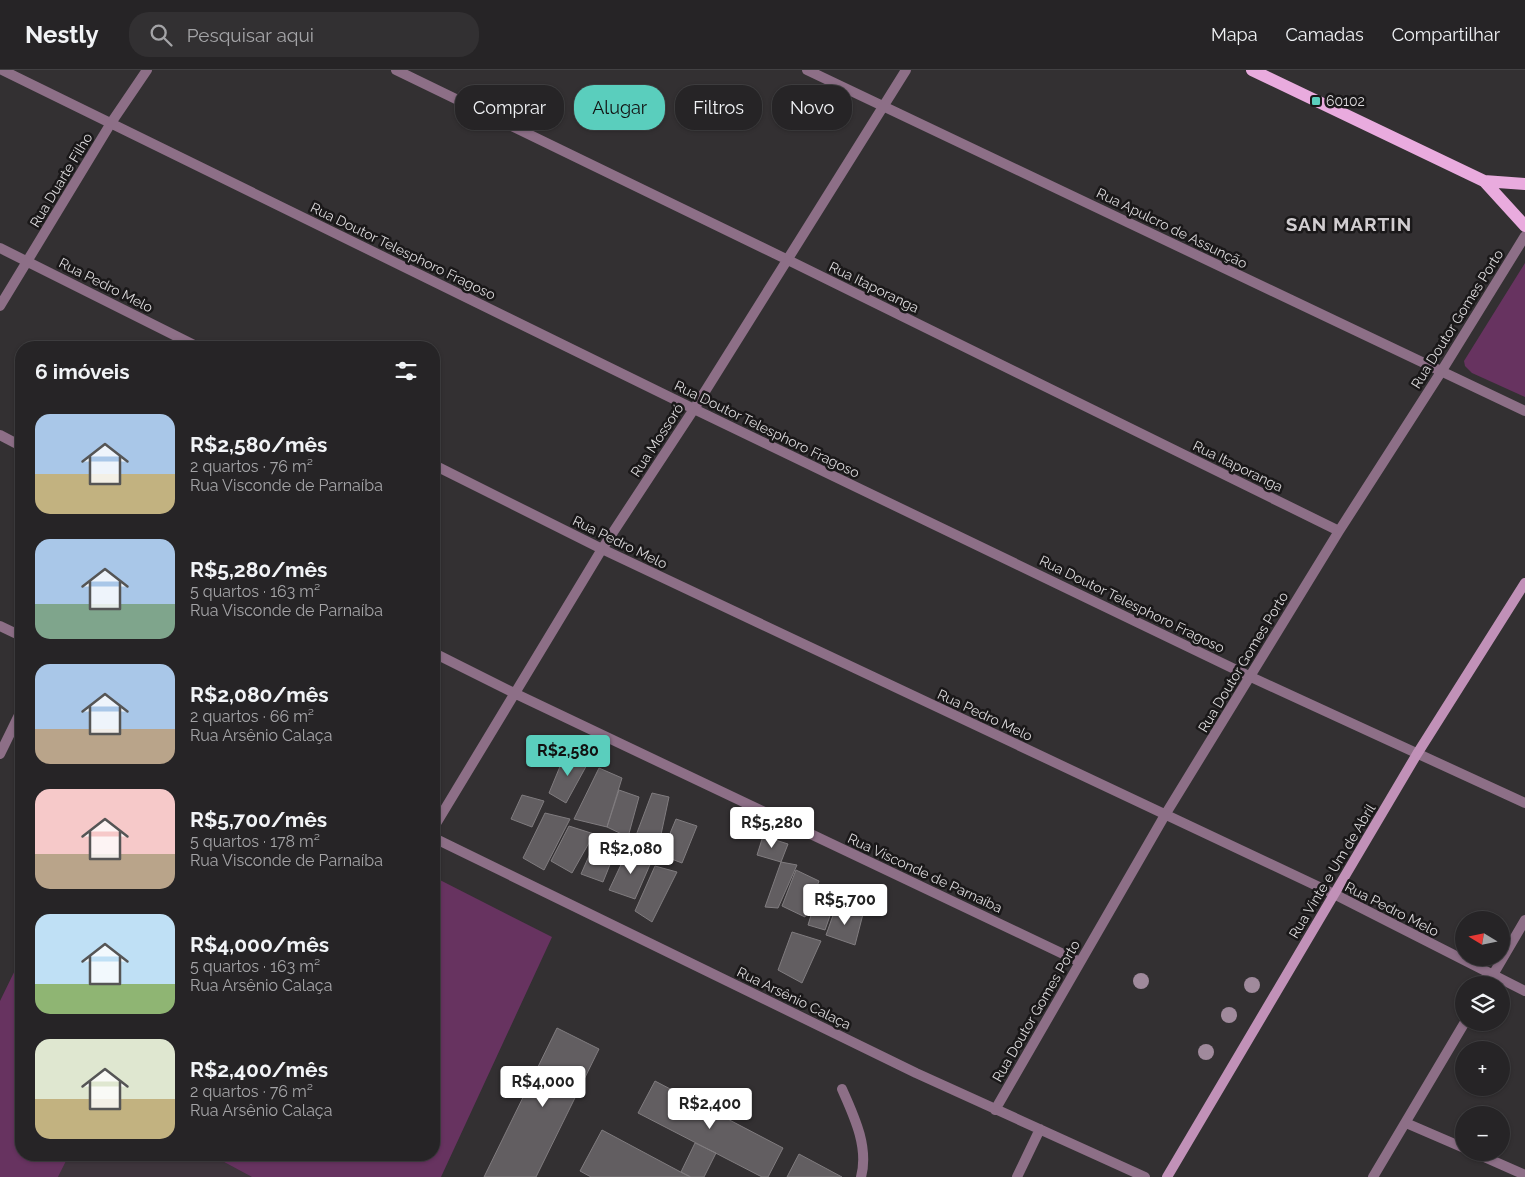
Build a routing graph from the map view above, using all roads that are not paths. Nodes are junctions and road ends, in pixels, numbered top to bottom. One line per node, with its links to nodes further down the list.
1 (2, 70): 8 (street, Rua Doutor Telesphoro Fragoso)
2 (147, 70): 8 (street, Rua Duarte Filho)
3 (396, 70): 14 (street, Rua Itaporanga)
4 (807, 70): 7 (street, Rua Apulcro de Assunção)
5 (906, 70): 7 (street, Rua Mossoró)
6 (1252, 70): 9 (main road)
7 (884, 106): 14 (street, Rua Mossoró); 18 (street, Rua Apulcro de Assunção)
8 (111, 123): 15 (street, Rua Duarte Filho); 19 (street, Rua Doutor Telesphoro Fragoso)
9 (1484, 181): 10 (main road); 11 (main road)
10 (1525, 184)
11 (1525, 226)
12 (1525, 236): 18 (street, Rua Doutor Gomes Porto)
13 (0, 248): 15 (street, Rua Pedro Melo)
14 (788, 260): 19 (street, Rua Mossoró); 24 (street, Rua Itaporanga)
15 (27, 261): 16 (street, Rua Duarte Filho); 17 (street, Rua Pedro Melo)
16 (0, 306)
17 (186, 341)
18 (1441, 372): 20 (street, Rua Apulcro de Assunção); 24 (street, Rua Doutor Gomes Porto)
19 (694, 409): 25 (street, Rua Mossoró); 30 (street, Rua Doutor Telesphoro Fragoso)
20 (1525, 411)
21 (0, 435): 22 (street)
22 (15, 443)
23 (440, 468): 25 (street, Rua Pedro Melo)
24 (1339, 531): 30 (street, Rua Doutor Gomes Porto)
25 (602, 549): 31 (street, Rua Mossoró); 36 (street, Rua Pedro Melo)
26 (1525, 582): 34 (street, Rua Vinte e Um de Abril)
27 (0, 626): 28 (street)
28 (15, 633)
29 (440, 656): 31 (street, Rua Visconde de Parnaíba)
30 (1251, 677): 34 (street, Rua Doutor Telesphoro Fragoso); 36 (street, Rua Doutor Gomes Porto)
31 (514, 693): 37 (street, Rua Mossoró); 41 (street, Rua Visconde de Parnaíba)
32 (15, 723): 33 (street)
33 (0, 754)
34 (1417, 754): 35 (street, Rua Doutor Telesphoro Fragoso); 39 (street, Rua Vinte e Um de Abril)
35 (1525, 803)
36 (1164, 815): 39 (street, Rua Pedro Melo); 41 (street, Rua Doutor Gomes Porto)
37 (440, 817)
38 (440, 841): 47 (street, Rua Arsênio Calaça)
39 (1334, 894): 42 (street, Rua Pedro Melo); 56 (street, Rua Vinte e Um de Abril)
40 (1525, 920): 42 (street)
41 (1080, 962): 47 (street, Rua Doutor Gomes Porto)
42 (1492, 976)
43 (1510, 984): 44 (street, Rua Pedro Melo)
44 (1525, 991)
45 (1460, 1031): 48 (street)
46 (842, 1089): 53 (street)
47 (995, 1110): 49 (street, Rua Arsênio Calaça)
48 (1406, 1123): 50 (street); 57 (street)
49 (1040, 1129): 54 (street); 55 (street, Rua Arsênio Calaça)
50 (1455, 1144)
51 (1493, 1161): 52 (street)
52 (1525, 1175)
53 (861, 1177)
54 (1017, 1177)
55 (1145, 1177)
56 (1167, 1177)
57 (1373, 1177)

